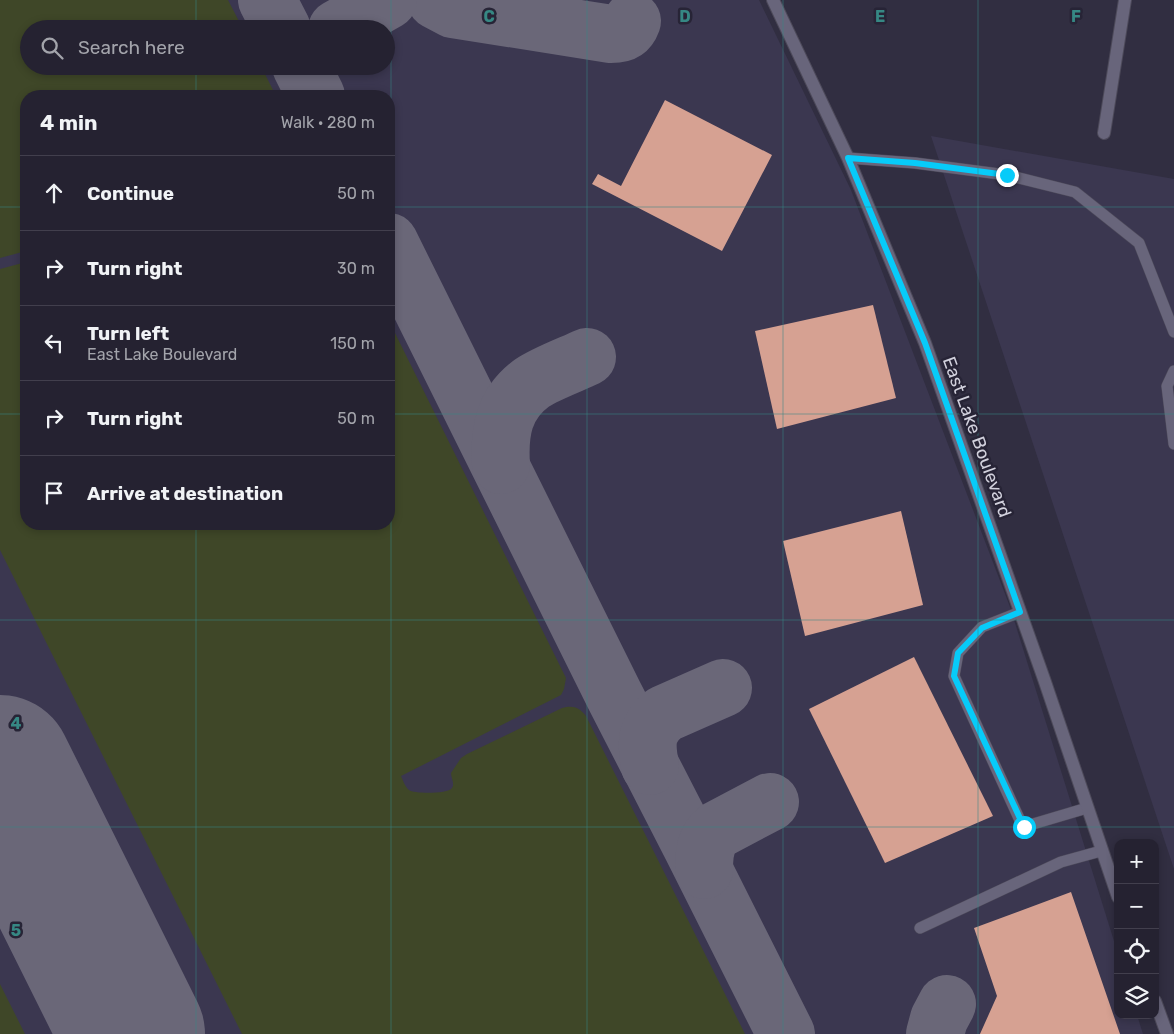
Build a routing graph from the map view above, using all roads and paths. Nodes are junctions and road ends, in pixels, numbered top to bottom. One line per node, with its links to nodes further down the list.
1 (773, 0): 4 (street, East Lake Boulevard)
2 (1125, 0): 3 (street)
3 (1104, 134)
4 (848, 158): 5 (lane); 8 (street, East Lake Boulevard)
5 (1174, 332)
6 (1174, 371): 7 (lane)
7 (1174, 444)
8 (1020, 612): 9 (street, East Lake Boulevard); 9 (lane)
9 (1087, 808): 10 (street, East Lake Boulevard)
10 (1101, 851): 11 (street, East Lake Boulevard); 12 (lane)
11 (1114, 886)
12 (920, 928)
13 (1159, 1012): 14 (street)
14 (1167, 1034)

